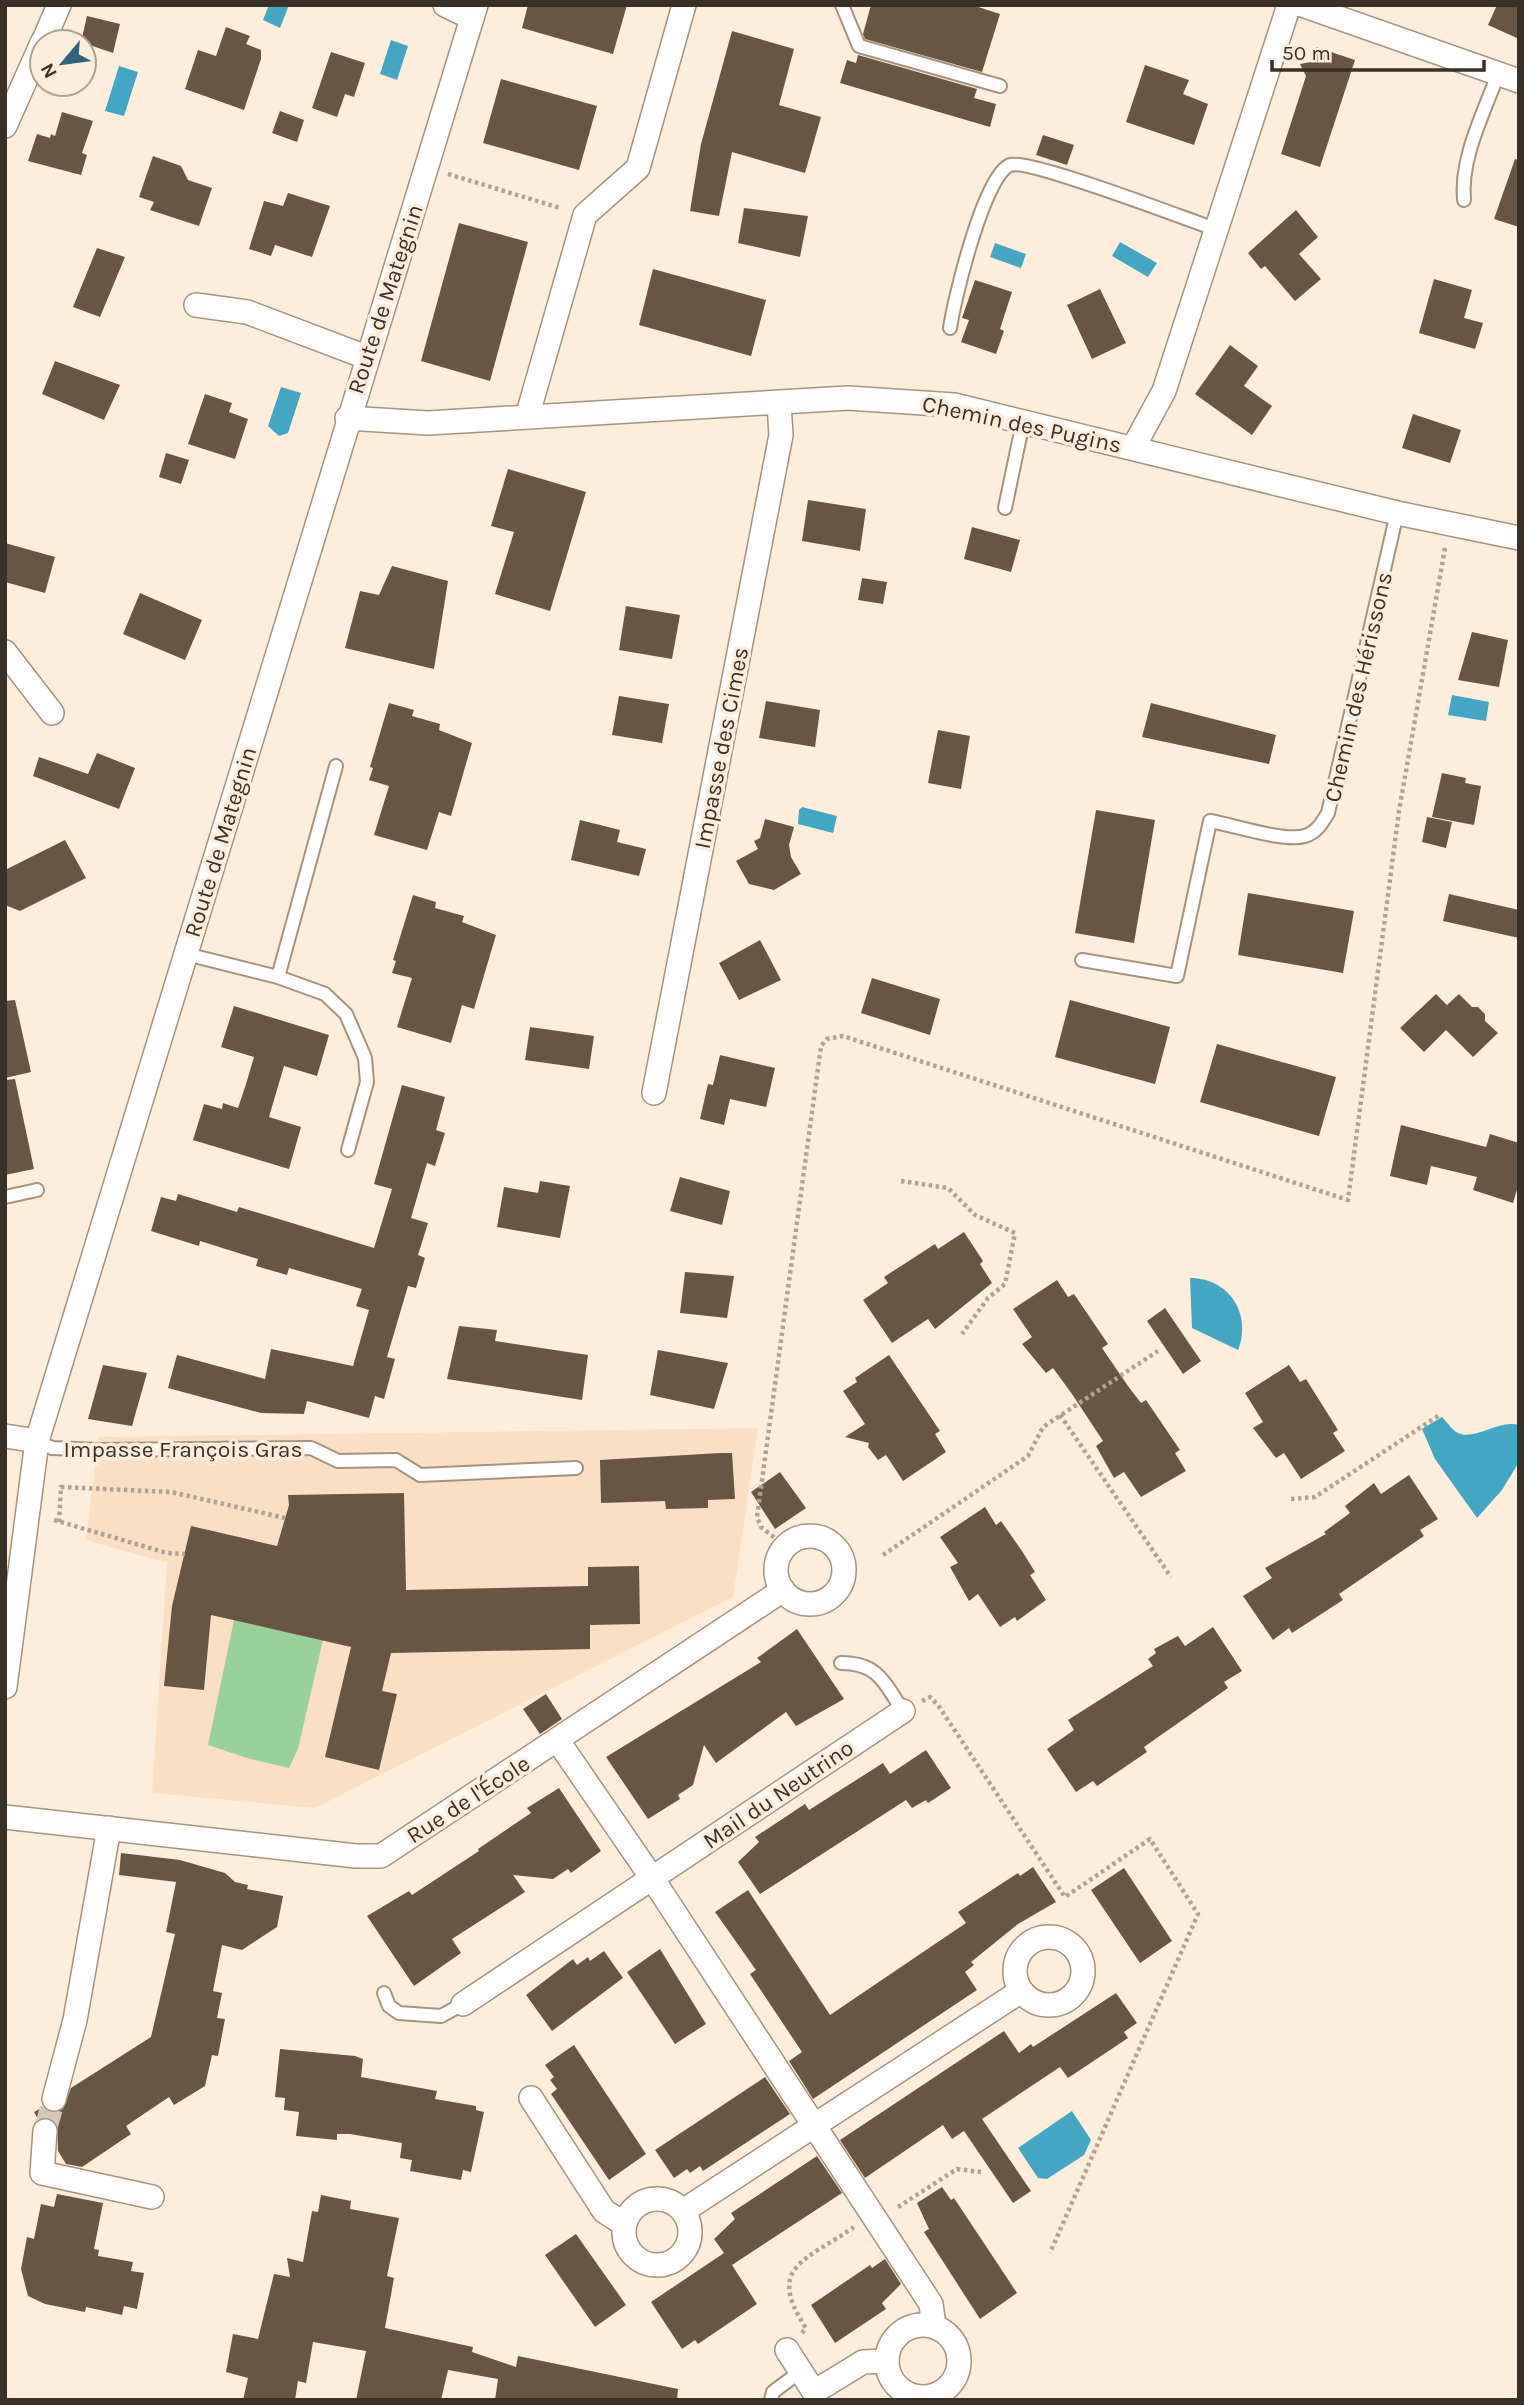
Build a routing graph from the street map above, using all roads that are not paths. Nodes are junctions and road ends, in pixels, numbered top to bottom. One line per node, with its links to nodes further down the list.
1 (59, 5): 8 (street)
2 (445, 5): 7 (street)
3 (684, 5): 19 (street)
4 (842, 5): 11 (lane)
5 (1289, 5): 14 (street)
6 (1302, 5): 10 (street)
7 (474, 12): 17 (street, Route de Mategnin)
8 (49, 28)
9 (28, 74): 12 (street)
10 (1508, 78): 13 (lane)
11 (1000, 86)
12 (5, 126)
13 (1464, 200)
14 (1215, 229): 16 (lane); 22 (street)
15 (196, 305): 17 (street)
16 (950, 328)
17 (366, 357): 20 (street, Route de Mategnin)
18 (779, 403): 19 (street, Chemin des Pugins); 21 (street, Chemin des Pugins); 32 (street, Impasse des Cimes)
19 (527, 417): 20 (street, Chemin des Pugins)
20 (347, 418): 29 (street, Route de Mategnin)
21 (1023, 422): 22 (street, Chemin des Pugins); 23 (lane)
22 (1133, 448): 24 (street, Chemin des Pugins)
23 (1005, 508)
24 (1398, 513): 25 (street, Chemin des Pugins); 30 (lane, Chemin des Hérissons)
25 (1519, 538)
26 (5, 652): 27 (street)
27 (52, 713)
28 (336, 766): 31 (lane)
29 (186, 954): 31 (lane); 37 (street, Route de Mategnin)
30 (1082, 960)
31 (278, 977): 33 (lane)
32 (654, 1093)
33 (348, 1150)
34 (37, 1190): 35 (lane)
35 (5, 1197)
36 (5, 1436): 37 (street)
37 (37, 1441): 38 (lane, Impasse François Gras); 41 (street, Route de Mategnin)
38 (576, 1468)
39 (783, 1590): 39 (street); 43 (street, Rue de l'École)
40 (841, 1663): 42 (lane)
41 (5, 1687)
42 (903, 1711): 46 (street, Mail du Neutrino)
43 (558, 1741): 45 (street, Rue de l'École); 46 (street)
44 (5, 1817): 45 (street, Rue de l'École)
45 (109, 1828): 51 (street)
46 (652, 1878): 49 (street, Mail du Neutrino); 52 (street)
47 (1021, 1991): 52 (street)
48 (383, 1993): 49 (lane)
49 (463, 2004)
50 (531, 2098): 56 (street)
51 (54, 2099)
52 (816, 2127): 55 (street); 57 (street)
53 (46, 2131): 54 (street)
54 (152, 2197)
55 (683, 2211): 56 (street); 56 (street)
56 (624, 2224)
57 (934, 2326): 59 (street); 59 (street)
58 (787, 2350): 60 (street)
59 (887, 2361): 60 (street)
60 (801, 2371): 61 (lane)
61 (771, 2400)

